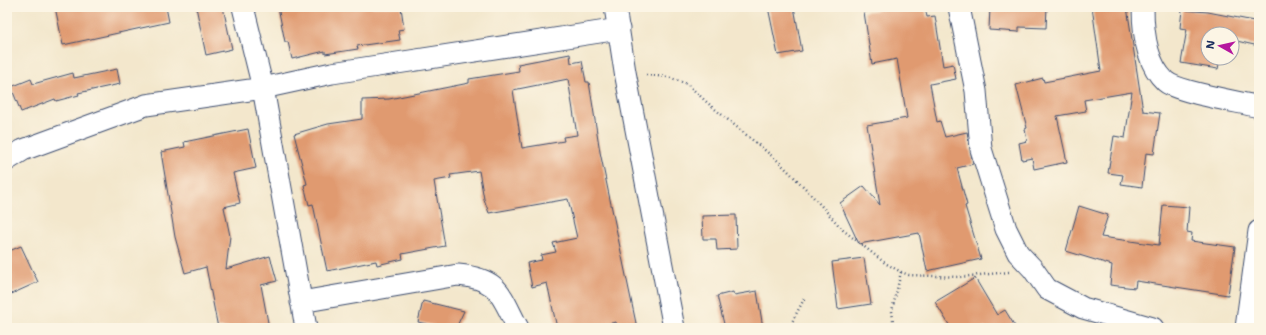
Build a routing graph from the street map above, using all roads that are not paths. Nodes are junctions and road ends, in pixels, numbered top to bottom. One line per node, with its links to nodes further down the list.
1 (243, 7): 6 (street)
2 (615, 7): 5 (street)
3 (959, 7): 14 (street)
4 (1143, 7): 7 (street)
5 (619, 29): 6 (street); 13 (street)
6 (263, 88): 8 (street); 10 (street)
7 (1259, 107)
8 (7, 160)
9 (1259, 231): 15 (street)
10 (301, 302): 11 (street); 12 (street)
11 (306, 328)
12 (518, 328)
13 (674, 328)
14 (1153, 328)
15 (1246, 328)

